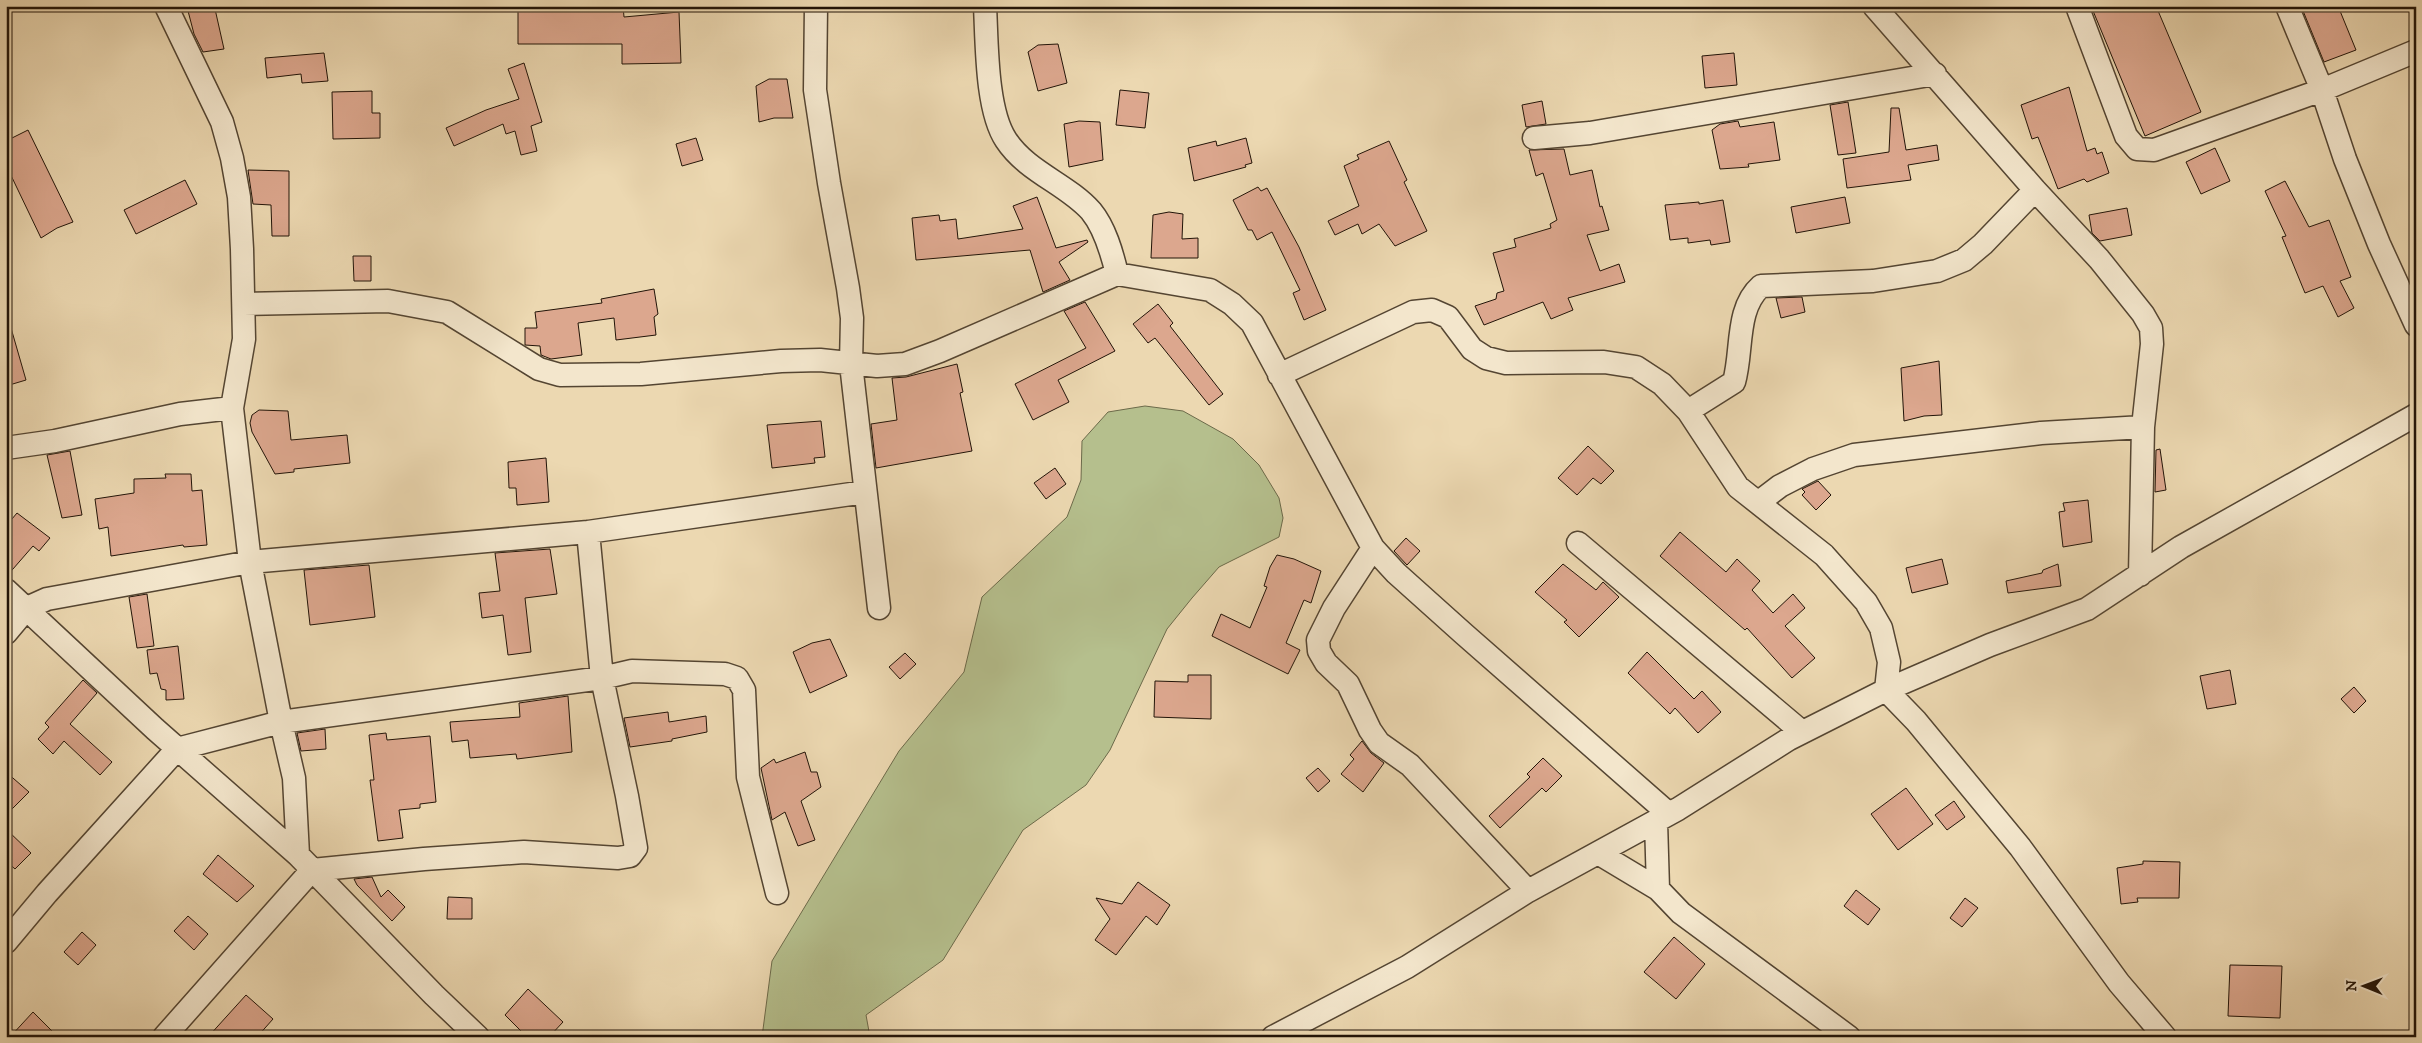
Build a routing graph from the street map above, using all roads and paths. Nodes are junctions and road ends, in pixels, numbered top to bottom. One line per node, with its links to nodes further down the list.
1 (166, 6): 13 (street)
2 (816, 6): 15 (street)
3 (985, 6): 12 (street)
4 (1874, 6): 8 (street)
5 (2077, 6): 9 (street)
6 (2287, 6): 9 (street)
7 (2416, 52): 9 (street)
8 (1935, 74): 10 (street); 11 (street)
9 (2322, 90): 14 (street)
10 (1534, 138)
11 (2035, 190): 18 (street); 20 (street)
12 (1117, 274): 15 (street); 16 (street)
13 (244, 304): 15 (street); 17 (street)
14 (2416, 325)
15 (851, 364): 22 (street)
16 (1279, 375): 18 (street); 26 (street)
17 (232, 408): 21 (street); 27 (street)
18 (1688, 411): 23 (street)
19 (2416, 415): 28 (street)
20 (2143, 427): 23 (street); 28 (street)
21 (6, 448)
22 (864, 492): 24 (street); 31 (street)
23 (1759, 502): 34 (street)
24 (588, 532): 27 (street); 33 (street)
25 (1578, 543): 36 (street)
26 (1373, 548): 38 (street); 42 (street)
27 (250, 562): 30 (street); 35 (street)
28 (2140, 575): 34 (street)
29 (6, 590): 30 (street)
30 (27, 608): 32 (street); 37 (street)
31 (879, 608)
32 (6, 633)
33 (602, 678): 35 (street); 40 (street); 43 (street)
34 (1886, 690): 36 (street); 49 (street)
35 (281, 722): 37 (street); 40 (street)
36 (1802, 732): 38 (street)
37 (176, 749): 40 (street); 44 (street)
38 (1662, 818): 39 (street); 41 (street)
39 (1598, 853): 41 (street); 42 (street)
40 (305, 863): 45 (street); 46 (street)
41 (1658, 889): 48 (street)
42 (1528, 892): 47 (street)
43 (777, 893)
44 (6, 942)
45 (164, 1037)
46 (478, 1037)
47 (1273, 1037)
48 (1849, 1037)
49 (2165, 1037)

